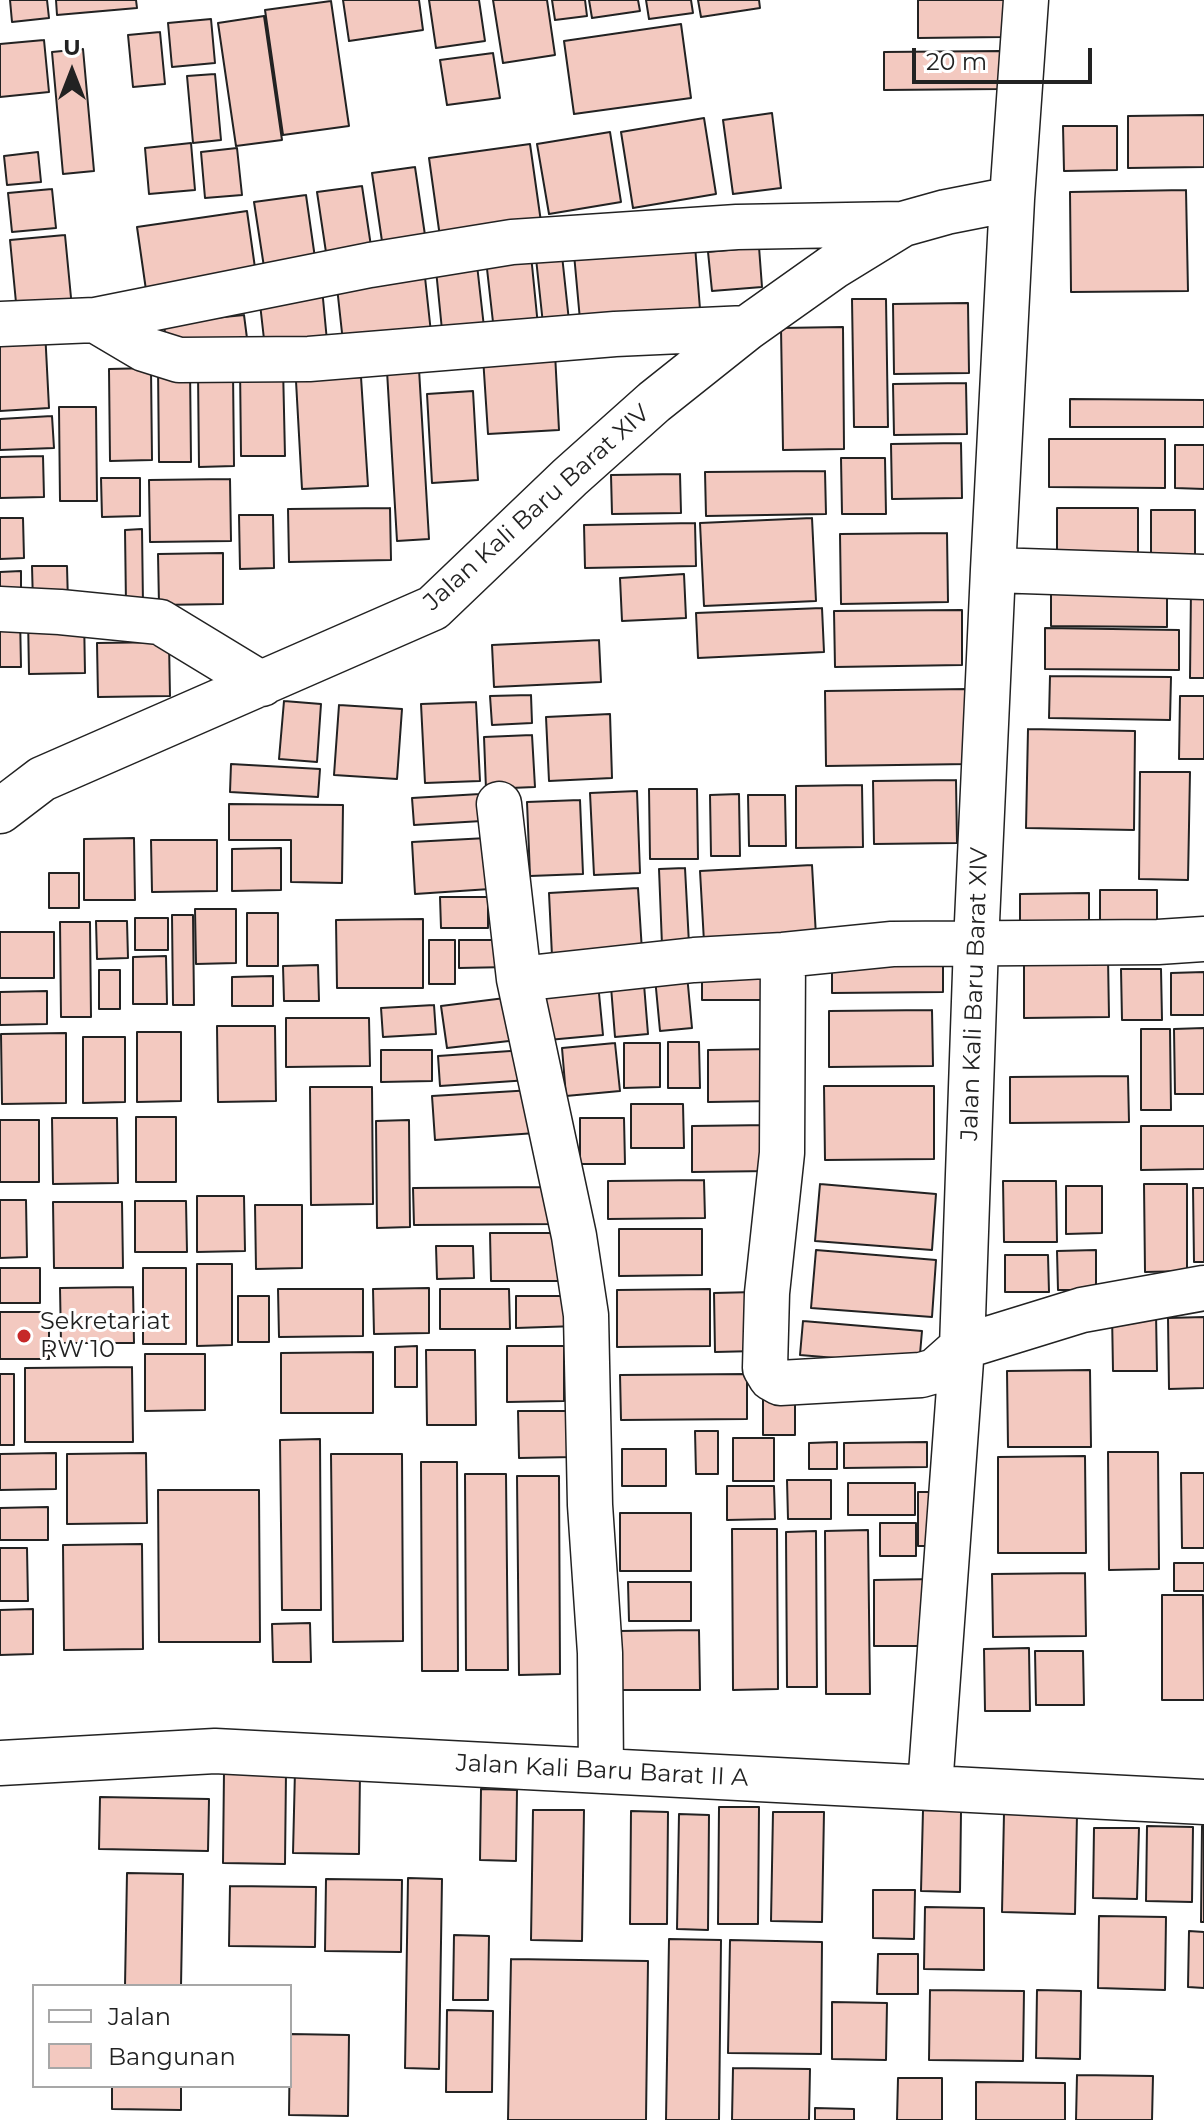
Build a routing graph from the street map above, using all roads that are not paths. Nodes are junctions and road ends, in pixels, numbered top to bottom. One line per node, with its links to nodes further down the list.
1 (1026, 0): 2 (street, Jalan Kali Baru Barat XIV)
2 (1012, 199): 3 (street, Jalan Kali Baru Barat XIV); 7 (street, Jalan Kali Baru Barat XIV)
3 (903, 224): 4 (street); 6 (street, Jalan Kali Baru Barat XIV)
4 (95, 320): 5 (street); 6 (street)
5 (0, 324)
6 (747, 328): 10 (street, Jalan Kali Baru Barat XIV)
7 (993, 570): 8 (street); 14 (street, Jalan Kali Baru Barat XIV)
8 (1204, 577)
9 (0, 609): 10 (street)
10 (262, 684): 12 (street, Jalan Kali Baru Barat XIV)
11 (499, 804): 16 (street)
12 (0, 811)
13 (1204, 939): 14 (street)
14 (976, 944): 15 (street); 18 (street, Jalan Kali Baru Barat XIV)
15 (783, 955): 16 (street); 18 (street)
16 (519, 979): 20 (street)
17 (1204, 1288): 18 (street)
18 (962, 1347): 21 (street, Jalan Kali Baru Barat XIV)
19 (0, 1763): 20 (street, Jalan Kali Baru Barat II A)
20 (601, 1771): 21 (street, Jalan Kali Baru Barat II A)
21 (930, 1787): 22 (street, Jalan Kali Baru Barat II A)
22 (1204, 1802)

